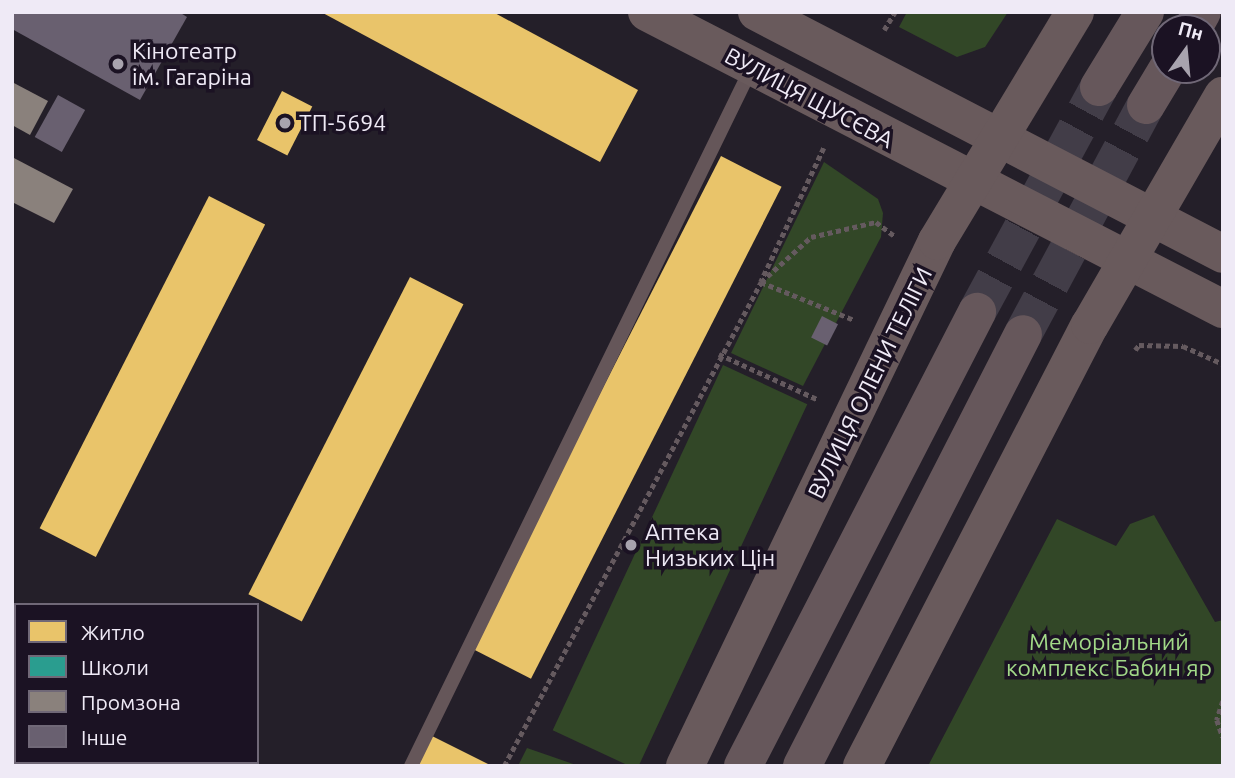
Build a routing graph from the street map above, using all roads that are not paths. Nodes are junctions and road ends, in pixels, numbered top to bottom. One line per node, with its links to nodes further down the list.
1 (647, 12): 5 (main road, ВУЛИЦЯ ЩУСЄВА)
2 (757, 12): 10 (main road)
3 (1075, 12): 10 (main road, ВУЛИЦЯ ОЛЕНИ ТЕЛІГИ)
4 (1145, 12): 7 (main road)
5 (752, 68): 11 (main road, ВУЛИЦЯ ЩУСЄВА); 18 (lane)
6 (1159, 84): 9 (main road)
7 (1098, 87)
8 (1223, 96): 12 (main road)
9 (1146, 105)
10 (996, 138): 11 (main road, ВУЛИЦЯ ОЛЕНИ ТЕЛІГИ); 12 (main road)
11 (973, 181): 14 (main road, ВУЛИЦЯ ЩУСЄВА); 19 (main road, ВУЛИЦЯ ОЛЕНИ ТЕЛІГИ)
12 (1152, 217): 13 (main road); 14 (main road)
13 (1223, 254)
14 (1128, 258): 15 (main road, ВУЛИЦЯ ЩУСЄВА); 22 (main road)
15 (1223, 309)
16 (977, 313): 20 (main road)
17 (1023, 334): 21 (main road)
18 (411, 766)
19 (685, 766)
20 (743, 766)
21 (802, 766)
22 (862, 766)

